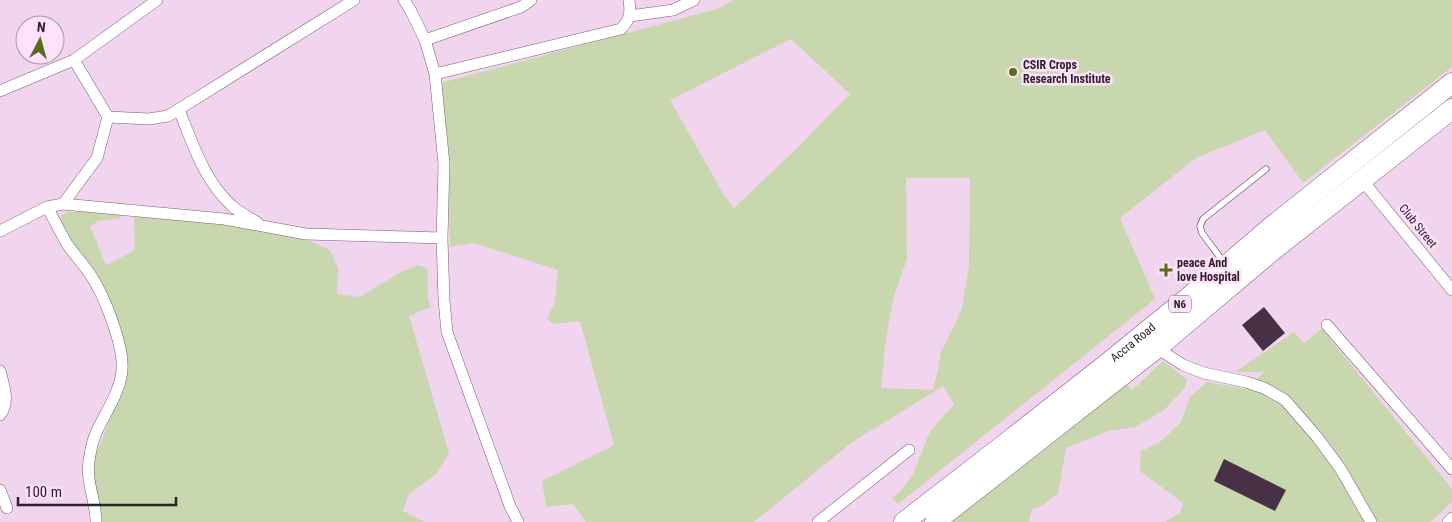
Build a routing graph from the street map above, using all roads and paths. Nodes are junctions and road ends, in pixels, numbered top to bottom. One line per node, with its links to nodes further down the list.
1 (157, 0): 9 (street)
2 (354, 0): 14 (street)
3 (404, 0): 8 (street)
4 (531, 0): 8 (street)
5 (629, 0): 7 (street)
6 (694, 0): 7 (street)
7 (630, 16): 10 (street)
8 (425, 40): 10 (street)
9 (74, 60): 12 (street); 15 (street)
10 (435, 74): 22 (street)
11 (1452, 83): 23 (highway, Accra Road / N6)
12 (0, 91)
13 (1452, 109): 17 (highway, Accra Road / N6)
14 (179, 110): 15 (street); 20 (street)
15 (108, 118): 18 (street)
16 (1266, 169): 23 (lane)
17 (1362, 180): 24 (street, Club Street); 26 (highway, Accra Road / N6)
18 (63, 204): 19 (street); 20 (street)
19 (47, 207): 21 (street); 34 (street)
20 (262, 225): 22 (street)
21 (0, 231)
22 (442, 238): 35 (street)
23 (1226, 265): 37 (highway, Accra Road / N6)
24 (1452, 289)
25 (1327, 325): 30 (street)
26 (1157, 348): 38 (highway, Accra Road / N6); 39 (street)
27 (0, 371): 28 (street)
28 (0, 415)
29 (909, 450): 36 (street)
30 (1452, 469)
31 (0, 490): 32 (street)
32 (7, 508)
33 (1452, 518): 40 (street)
34 (96, 522)
35 (518, 522)
36 (818, 522)
37 (904, 522)
38 (935, 522)
39 (1371, 522)
40 (1448, 522)

